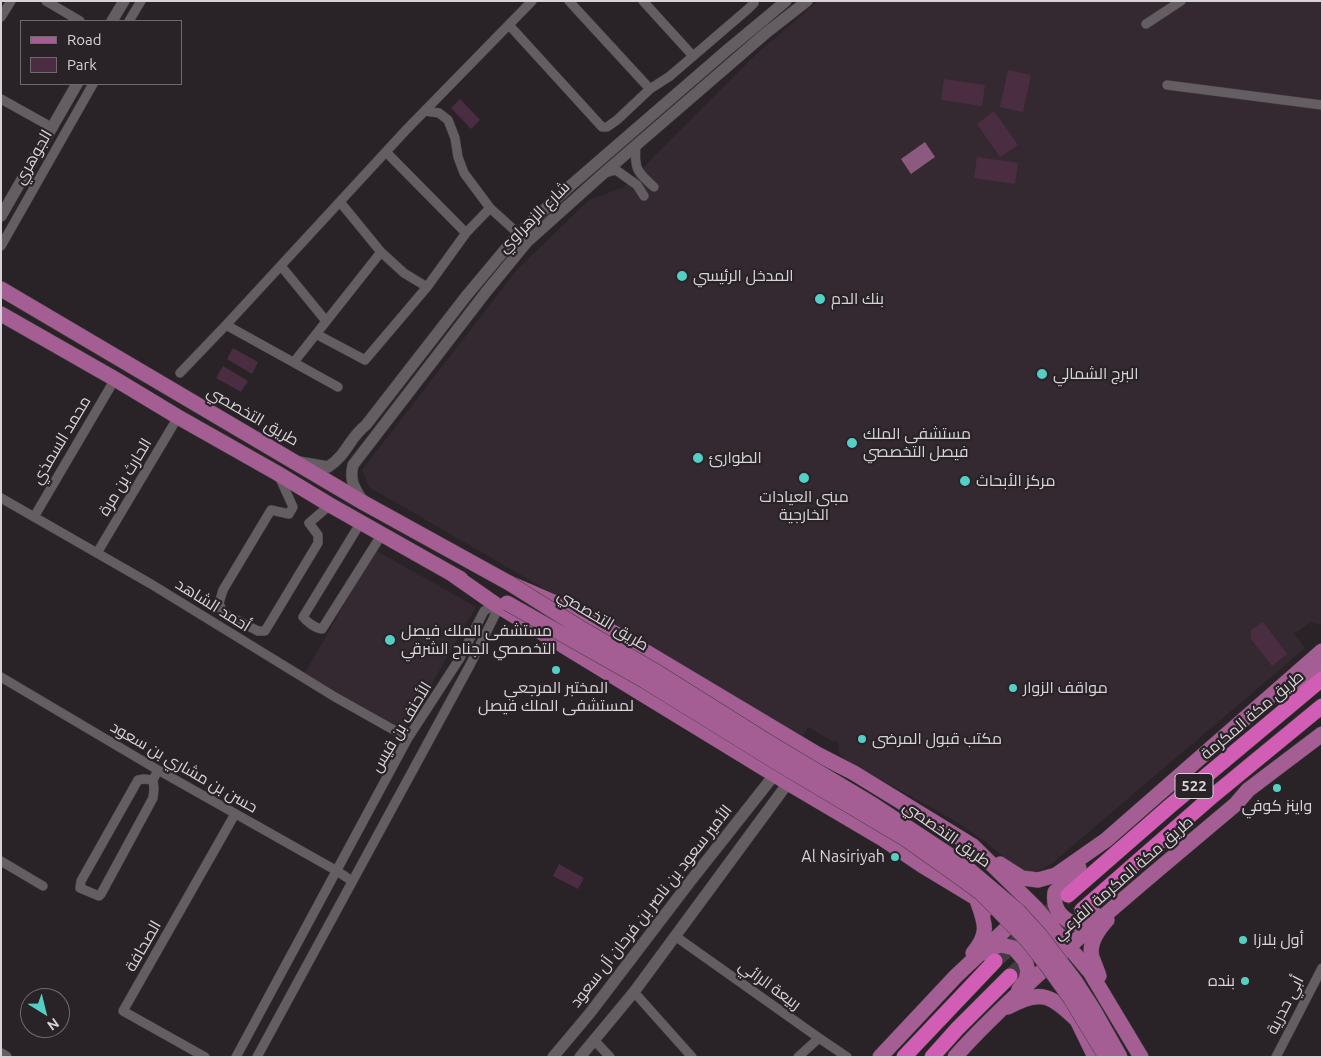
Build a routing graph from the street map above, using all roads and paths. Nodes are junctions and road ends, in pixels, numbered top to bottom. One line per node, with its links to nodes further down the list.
1 (11, 1): 12 (street)
2 (46, 1): 13 (street)
3 (124, 1): 14 (street)
4 (141, 1): 15 (street)
5 (532, 1): 17 (street)
6 (569, 1): 22 (street)
7 (643, 1): 18 (street)
8 (754, 1): 18 (street)
9 (786, 1): 36 (street)
10 (807, 1): 27 (street, شارع الزهراوي)
11 (1181, 1): 16 (street)
12 (1, 17)
13 (78, 20)
14 (113, 20)
15 (130, 20)
16 (1146, 24)
17 (509, 25): 22 (street); 25 (street)
18 (693, 56): 22 (street)
19 (76, 85): 26 (street, الجوهري)
20 (92, 85): 38 (street, الجوهري)
21 (1167, 85): 24 (street)
22 (650, 89)
23 (1, 99): 26 (street)
24 (1322, 105)
25 (425, 111): 28 (street); 33 (street)
26 (52, 128): 34 (street, الجوهري)
27 (636, 146): 29 (street, شارع الزهراوي); 30 (street)
28 (386, 152): 32 (street); 35 (street)
29 (604, 173): 31 (street); 37 (street, شارع الزهراوي)
30 (654, 186)
31 (644, 196)
32 (340, 202): 39 (street); 40 (street)
33 (490, 208): 35 (street); 36 (street)
34 (1, 216)
35 (466, 233): 41 (street)
36 (518, 234): 37 (street); 52 (street)
37 (527, 242): 53 (street, شارع الزهراوي)
38 (1, 246)
39 (381, 252): 41 (street); 44 (street)
40 (281, 266): 44 (street); 45 (street)
41 (427, 287): 46 (street)
42 (5, 289): 54 (main road, طريق التخصصي)
43 (1, 314): 49 (main road, طريق التخصصي)
44 (326, 322): 46 (street)
45 (226, 325): 47 (street); 48 (street)
46 (316, 334): 47 (street)
47 (294, 362): 50 (street)
48 (180, 373)
49 (115, 379): 51 (main road, طريق التخصصي); 59 (street, محمد السمذي)
50 (338, 386)
51 (178, 417): 55 (main road, طريق التخصصي); 62 (street, الحارث بن مرة)
52 (366, 425): 53 (street); 54 (street)
53 (376, 433): 57 (street, شارع الزهراوي)
54 (295, 462): 57 (main road, طريق التخصصي)
55 (277, 473): 58 (main road, طريق التخصصي); 58 (street)
56 (1, 498): 59 (street, أحمد الشاهد)
57 (364, 503): 63 (main road, طريق التخصصي)
58 (330, 505): 60 (main road, طريق التخصصي)
59 (34, 517): 62 (street, أحمد الشاهد)
60 (361, 522): 61 (main road, طريق التخصصي); 61 (street)
61 (382, 534): 64 (main road, طريق التخصصي)
62 (97, 553): 72 (street, أحمد الشاهد)
63 (509, 583): 81 (main road); 121 (main road, طريق التخصصي, bridge)
64 (501, 604): 72 (street, الأحنف بن قيس); 75 (main road); 84 (street, الأحنف بن قيس); 120 (main road, طريق التخصصي, bridge)
65 (1322, 651): 73 (main road)
66 (1322, 666): 73 (main road)
67 (1, 677): 74 (street, حسن بن مشاري بن سعود)
68 (1322, 678): 87 (highway, طريق مكة المكرمة / 522)
69 (1322, 706): 89 (highway, 522)
70 (1322, 726): 78 (main road)
71 (1322, 734): 78 (main road, طريق مكة المكرمة الفرعي)
72 (408, 738): 83 (street, الأحنف بن قيس)
73 (1200, 758): 80 (main road)
74 (158, 770): 76 (street); 79 (street, حسن بن مشاري بن سعود)
75 (775, 774): 77 (main road); 109 (street, الأمير سعود بن ناصر بن فرحان آل سعود)
76 (153, 780): 76 (street)
77 (788, 783): 88 (main road); 91 (street, الأمير سعود بن ناصر بن فرحان آل سعود)
78 (1248, 790): 86 (main road, طريق مكة المكرمة الفرعي)
79 (235, 814): 83 (street, حسن بن مشاري بن سعود); 106 (street, الصحافة)
80 (1106, 840): 81 (main road); 86 (main road)
81 (973, 846): 88 (main road); 92 (main road)
82 (1, 862): 85 (street)
83 (337, 871): 84 (street, حسن بن مشاري بن سعود); 107 (street, الأحنف بن قيس)
84 (352, 881): 108 (street, الأحنف بن قيس)
85 (43, 886)
86 (1138, 886): 92 (main road, طريق مكة المكرمة الفرعي); 99 (main road)
87 (1068, 896)
88 (976, 898): 90 (main road); 96 (main road)
89 (1082, 910)
90 (1007, 928): 92 (main road); 95 (main road); 96 (main road)
91 (676, 936): 98 (street, الأمير سعود بن ناصر بن فرحان آل سعود); 102 (street, ربيعة الرائي)
92 (1069, 946): 95 (main road, طريق مكة المكرمة الفرعي); 99 (main road)
93 (995, 962): 116 (highway)
94 (1322, 968): 123 (street, أبي حدرية)
95 (1043, 971): 100 (main road, طريق مكة المكرمة الفرعي); 101 (main road)
96 (956, 976): 100 (main road); 115 (main road)
97 (1010, 976): 117 (highway)
98 (634, 992): 103 (street, الأمير سعود بن ناصر بن فرحان آل سعود); 112 (street)
99 (1104, 994): 122 (main road)
100 (996, 1014): 101 (main road); 118 (main road, طريق مكة المكرمة الفرعي)
101 (1076, 1019): 119 (main road)
102 (819, 1038): 113 (street); 114 (street, ربيعة الرائي)
103 (594, 1040): 110 (street, الأمير سعود بن ناصر بن فرحان آل سعود); 111 (street)
104 (1, 1054): 105 (street)
105 (6, 1057)
106 (205, 1057)
107 (236, 1057)
108 (257, 1057)
109 (553, 1057)
110 (580, 1057)
111 (610, 1057)
112 (692, 1057)
113 (798, 1057)
114 (847, 1057)
115 (880, 1057)
116 (904, 1057)
117 (932, 1057)
118 (955, 1057)
119 (1095, 1057)
120 (1106, 1057)
121 (1120, 1057)
122 (1141, 1057)
123 (1276, 1057)

